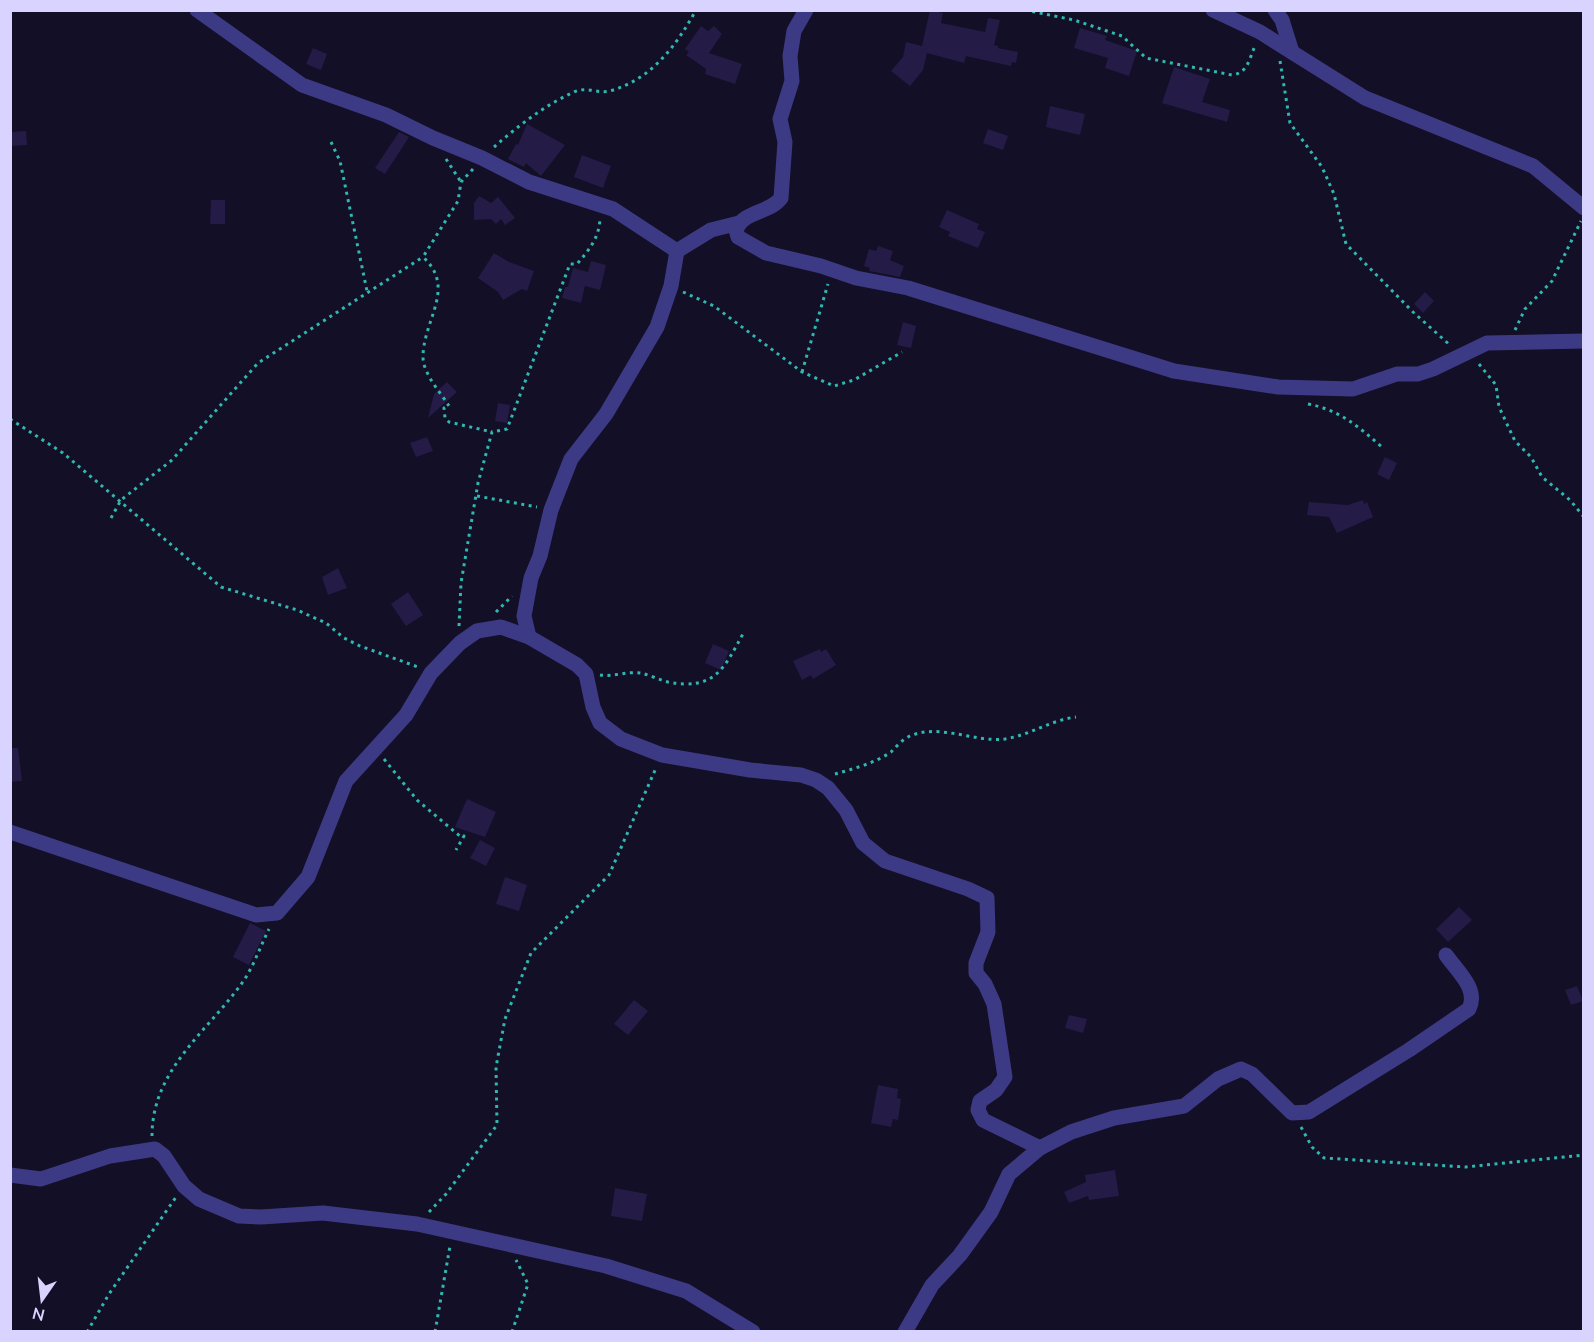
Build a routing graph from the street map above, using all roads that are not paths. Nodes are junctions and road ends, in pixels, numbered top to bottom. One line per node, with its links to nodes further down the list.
1 (197, 10): 8 (street)
2 (806, 10): 7 (street)
3 (1213, 10): 5 (street)
4 (1275, 10): 5 (street)
5 (1292, 52): 6 (street)
6 (1584, 208)
7 (739, 223): 8 (street); 9 (street)
8 (676, 251): 10 (street)
9 (1584, 341)
10 (529, 637): 11 (street); 13 (street)
11 (10, 832)
12 (1446, 955): 13 (street)
13 (1040, 1148): 16 (street)
14 (10, 1175): 15 (street)
15 (753, 1332)
16 (905, 1332)

